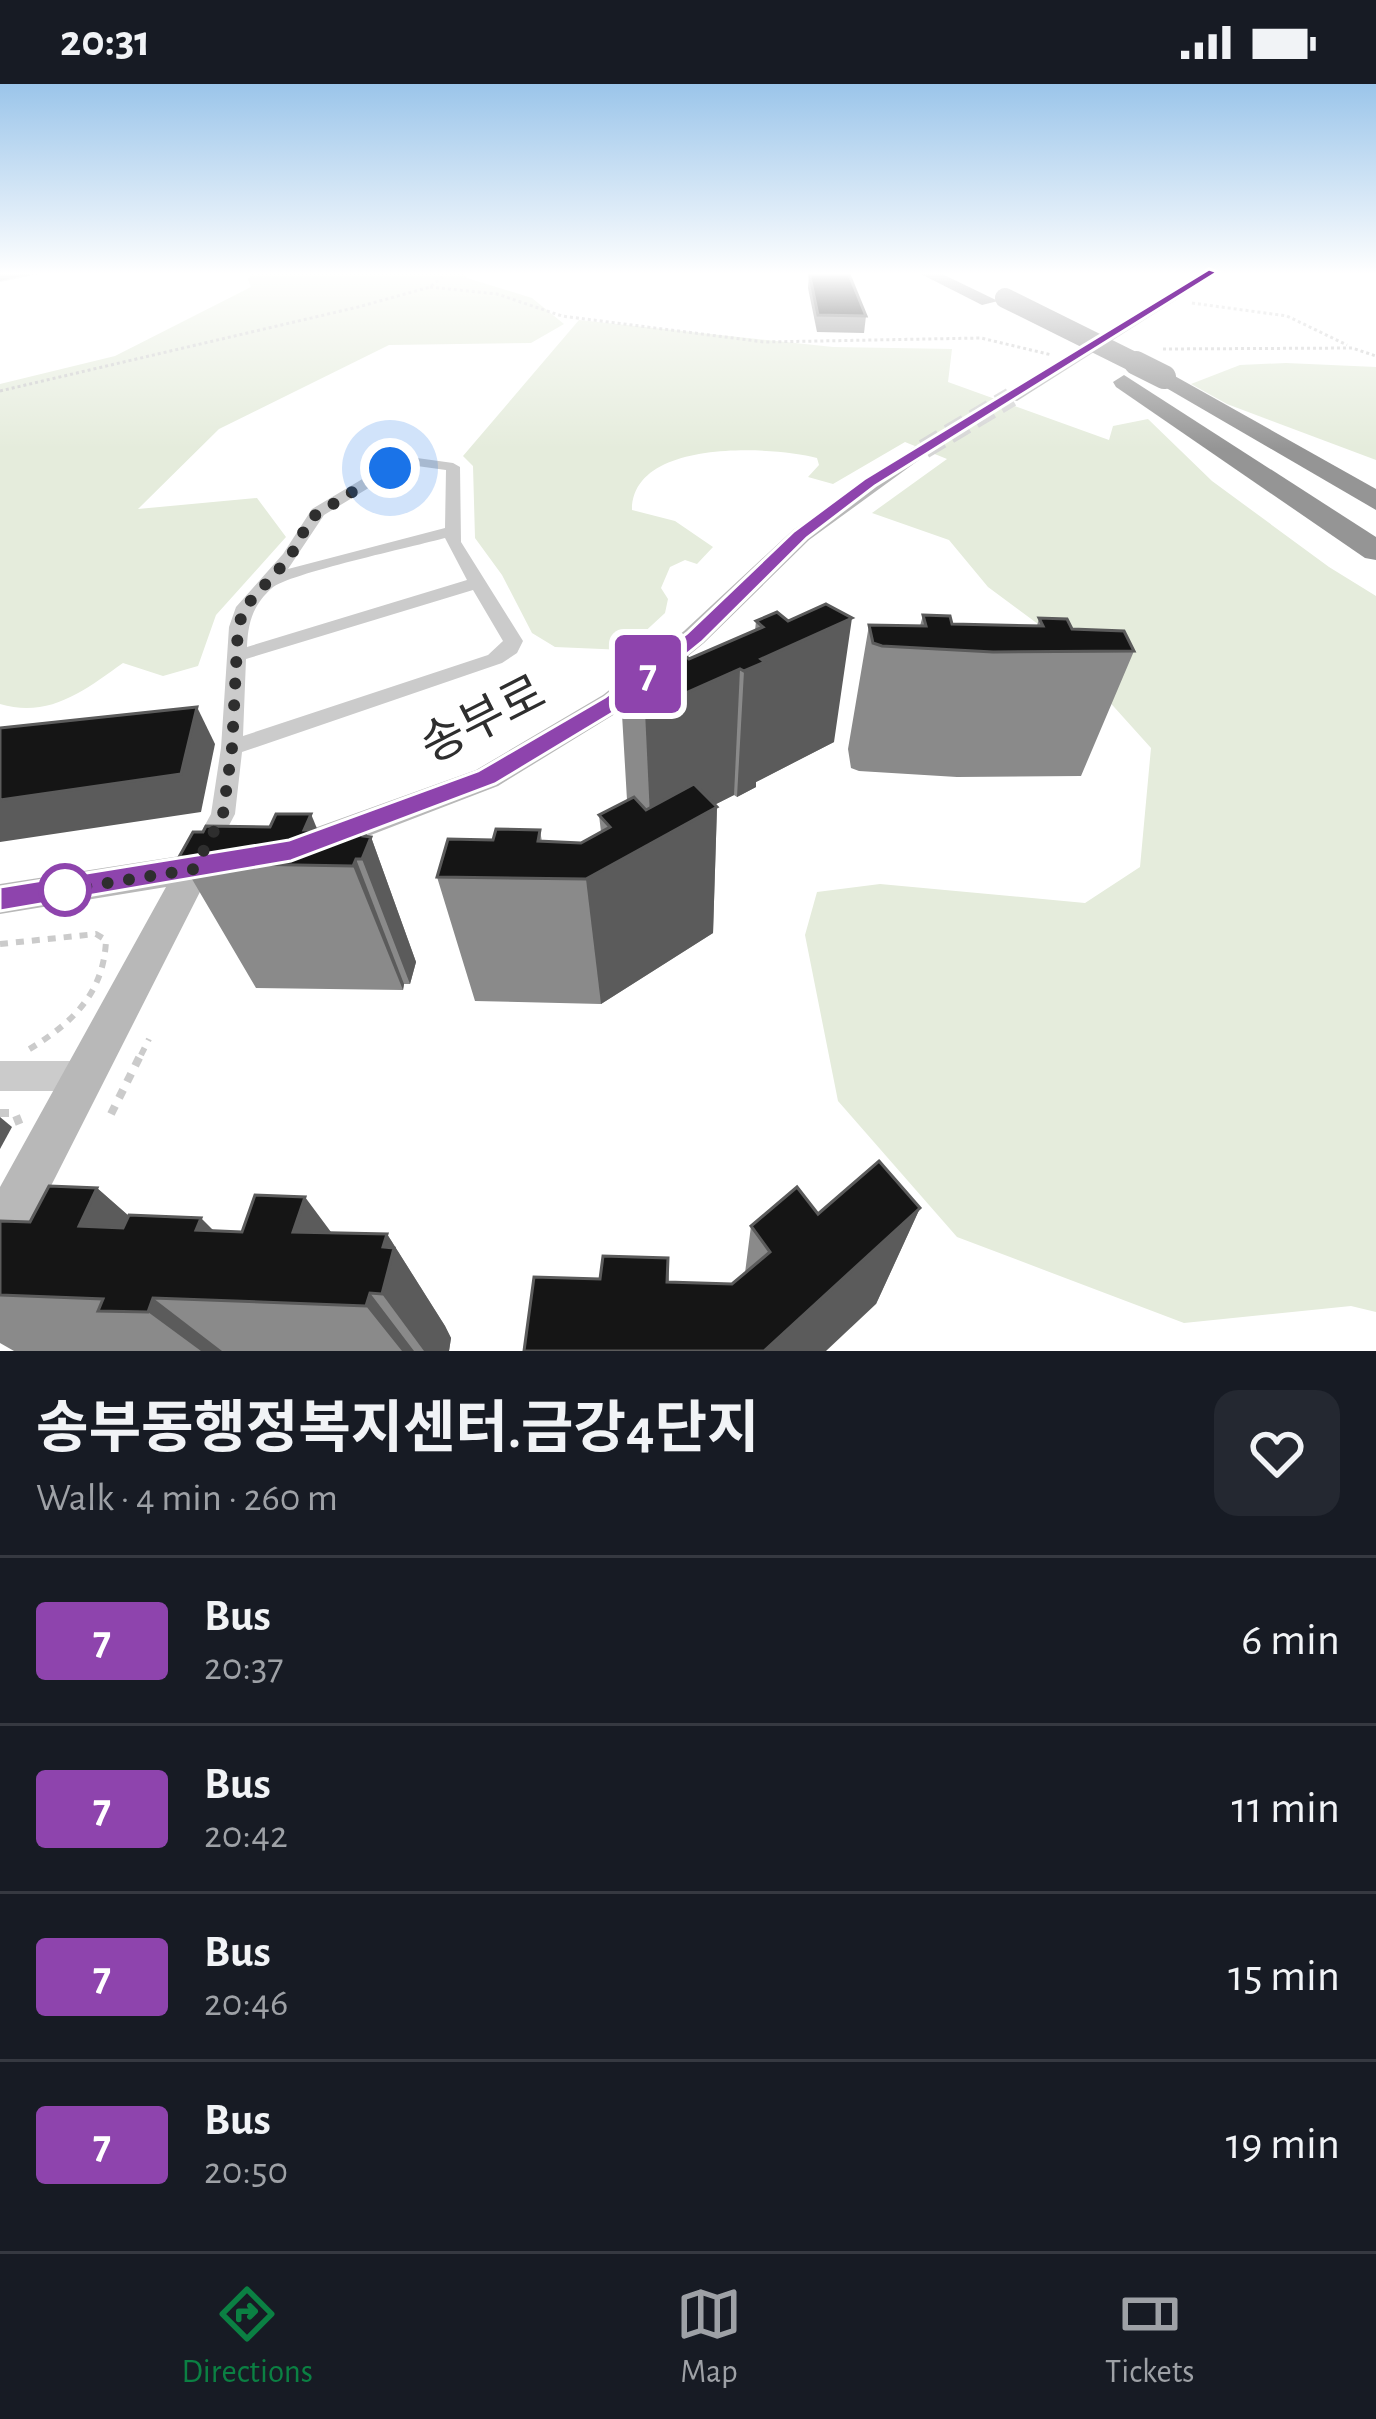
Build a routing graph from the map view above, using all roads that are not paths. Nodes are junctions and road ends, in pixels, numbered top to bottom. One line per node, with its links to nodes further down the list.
1 (1045, 331): 8 (highway)
2 (1065, 331): 6 (highway, bridge)
3 (1116, 331): 4 (street)
4 (1011, 397)
5 (924, 449): 13 (street, 송부로)
6 (1376, 501)
7 (453, 531): 9 (street); 9 (street); 10 (street)
8 (1376, 551)
9 (272, 579): 11 (street)
10 (480, 583): 11 (street); 12 (street)
11 (236, 656): 12 (street)
12 (232, 748): 13 (street)
13 (186, 871): 14 (street, 송부로); 16 (street)
14 (0, 899)
15 (8, 1064): 16 (street)
16 (76, 1076): 17 (street); 18 (street)
17 (0, 1199)
18 (0, 1236)

